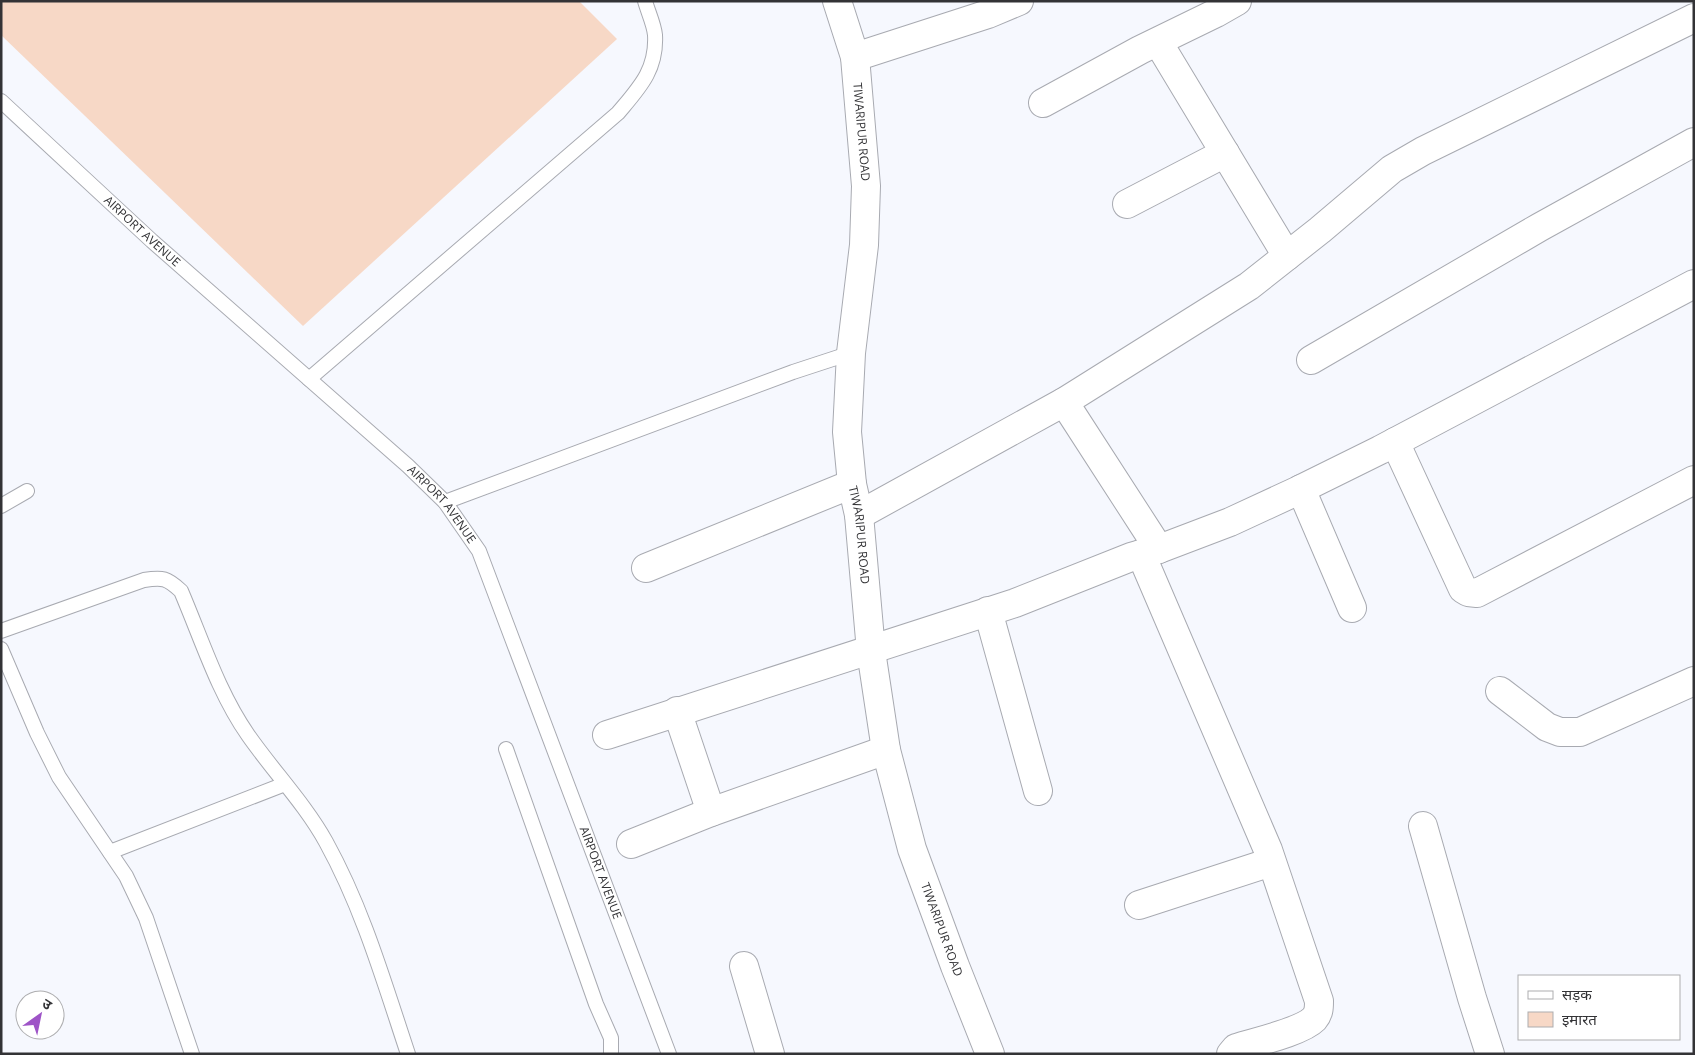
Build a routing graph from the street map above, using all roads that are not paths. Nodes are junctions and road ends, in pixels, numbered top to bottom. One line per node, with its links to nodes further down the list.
1 (645, 1): 17 (lane)
2 (837, 1): 7 (street, TIWARIPUR ROAD)
3 (1019, 1): 7 (street)
4 (1237, 1): 6 (street)
5 (1694, 18): 13 (street)
6 (1158, 42): 9 (street); 11 (street)
7 (855, 57): 15 (street, TIWARIPUR ROAD)
8 (1, 101): 17 (lane, AIRPORT AVENUE)
9 (1043, 103)
10 (1694, 142): 16 (street)
11 (1225, 153): 12 (street); 13 (street)
12 (1127, 204)
13 (1287, 256): 18 (street)
14 (1694, 284): 19 (street)
15 (851, 353): 21 (street, TIWARIPUR ROAD); 24 (lane)
16 (1311, 360)
17 (309, 379): 24 (lane, AIRPORT AVENUE)
18 (1064, 402): 26 (street); 27 (street)
19 (1395, 442): 20 (street); 22 (street)
20 (1694, 480)
21 (852, 484): 26 (street, TIWARIPUR ROAD); 28 (street)
22 (1301, 489): 27 (street); 29 (street)
23 (27, 491): 25 (lane)
24 (445, 502): 53 (lane, AIRPORT AVENUE)
25 (1, 506)
26 (858, 515): 33 (street, TIWARIPUR ROAD)
27 (1150, 551): 30 (street); 46 (street)
28 (646, 568)
29 (1352, 608)
30 (988, 611): 33 (street); 41 (street)
31 (1, 631): 40 (lane)
32 (1, 649): 45 (lane)
33 (871, 651): 36 (street); 39 (street, TIWARIPUR ROAD)
34 (1694, 681): 35 (street)
35 (1500, 691)
36 (676, 711): 37 (street); 42 (street)
37 (607, 735)
38 (506, 748): 52 (lane)
39 (886, 750): 42 (street); 55 (street, TIWARIPUR ROAD)
40 (285, 784): 45 (lane); 51 (lane)
41 (1038, 791)
42 (711, 812): 44 (street)
43 (1423, 826): 49 (street)
44 (631, 844)
45 (110, 852): 50 (lane)
46 (1271, 862): 47 (street); 56 (street)
47 (1138, 905)
48 (744, 966): 54 (street)
49 (1487, 1053)
50 (192, 1054)
51 (408, 1054)
52 (611, 1054)
53 (670, 1054)
54 (770, 1054)
55 (990, 1054)
56 (1231, 1054)

